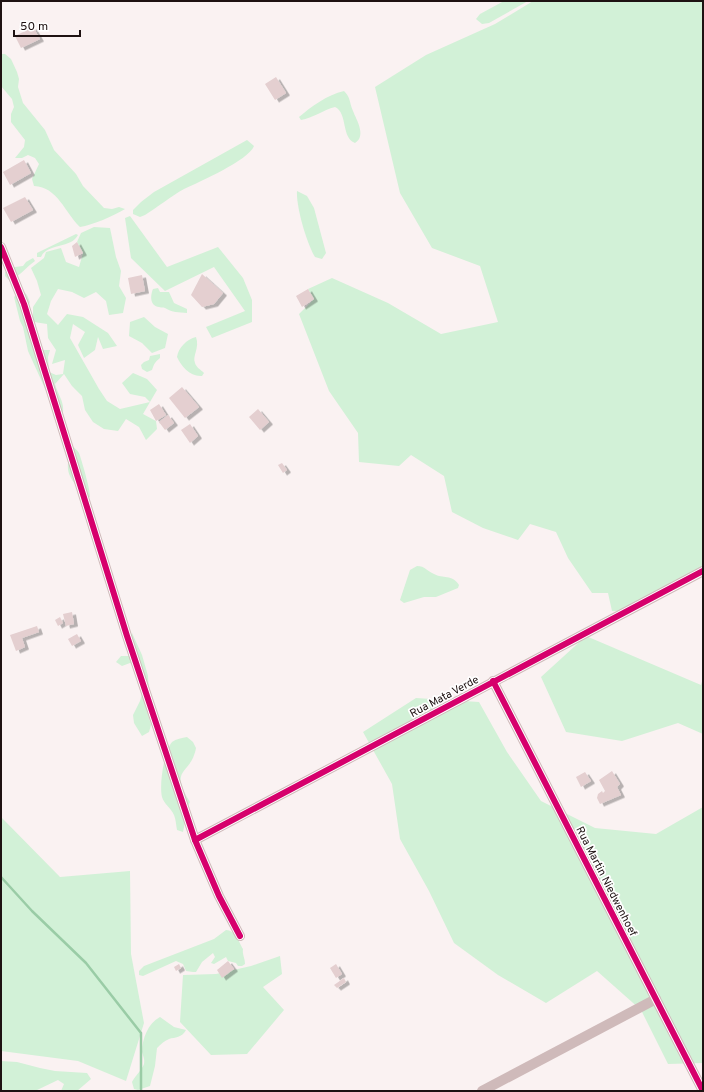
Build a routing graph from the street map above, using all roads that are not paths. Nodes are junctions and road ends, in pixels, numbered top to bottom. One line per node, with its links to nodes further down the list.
1 (1, 247): 4 (street)
2 (703, 571): 3 (street, Rua Mata Verde)
3 (493, 681): 4 (street, Rua Mata Verde); 6 (street, Rua Martin Niedwenhoef)
4 (195, 840): 5 (street)
5 (240, 936)
6 (656, 998): 7 (street); 8 (street, Rua Martin Niedwenhoef)
7 (482, 1091)
8 (703, 1091)

